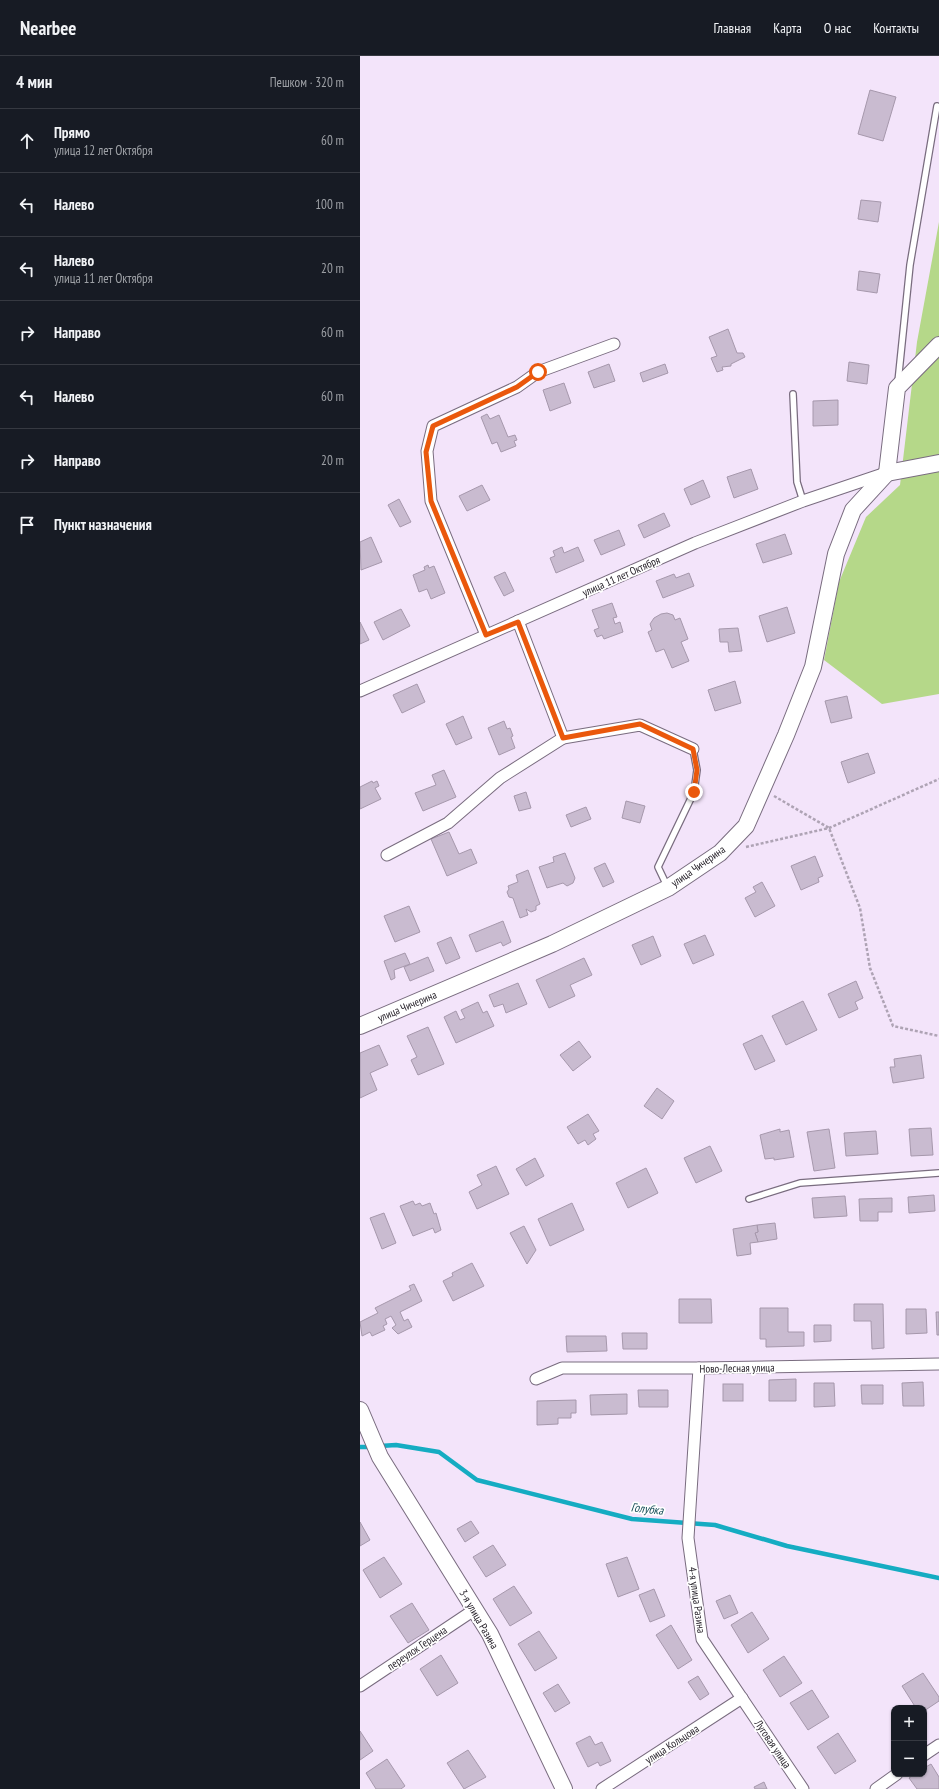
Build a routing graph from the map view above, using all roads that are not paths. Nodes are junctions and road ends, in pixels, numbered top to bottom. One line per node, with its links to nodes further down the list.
1 (937, 106): 4 (lane)
2 (614, 344): 10 (street)
3 (939, 345): 4 (street)
4 (897, 388): 7 (street)
5 (793, 394): 8 (lane)
6 (939, 463): 7 (street)
7 (887, 473): 8 (street, улица 11 лет Октября); 15 (street, улица Чичерина)
8 (804, 501): 9 (street, улица 11 лет Октября)
9 (518, 622): 10 (street, улица 11 лет Октября); 12 (street)
10 (486, 635): 11 (street, улица 11 лет Октября)
11 (360, 691)
12 (563, 738): 13 (street); 14 (street)
13 (693, 749): 15 (lane)
14 (387, 855)
15 (668, 888): 16 (street, улица Чичерина)
16 (360, 1026)
17 (939, 1173): 18 (lane)
18 (749, 1199)
19 (939, 1364): 20 (street, Ново-Лесная улица)
20 (699, 1368): 21 (street, Ново-Лесная улица); 25 (street, 4-я улица Разина)
21 (536, 1379)
22 (360, 1410): 23 (street, 3-я улица Разина)
23 (474, 1610): 24 (street, переулок Герцена); 29 (street, 3-я улица Разина)
24 (360, 1686)
25 (742, 1698): 30 (street, улица Кольцова); 31 (street, Луговая улица)
26 (939, 1745): 27 (street)
27 (927, 1753)
28 (893, 1777): 32 (street)
29 (564, 1789)
30 (602, 1789)
31 (803, 1789)
32 (876, 1789)

